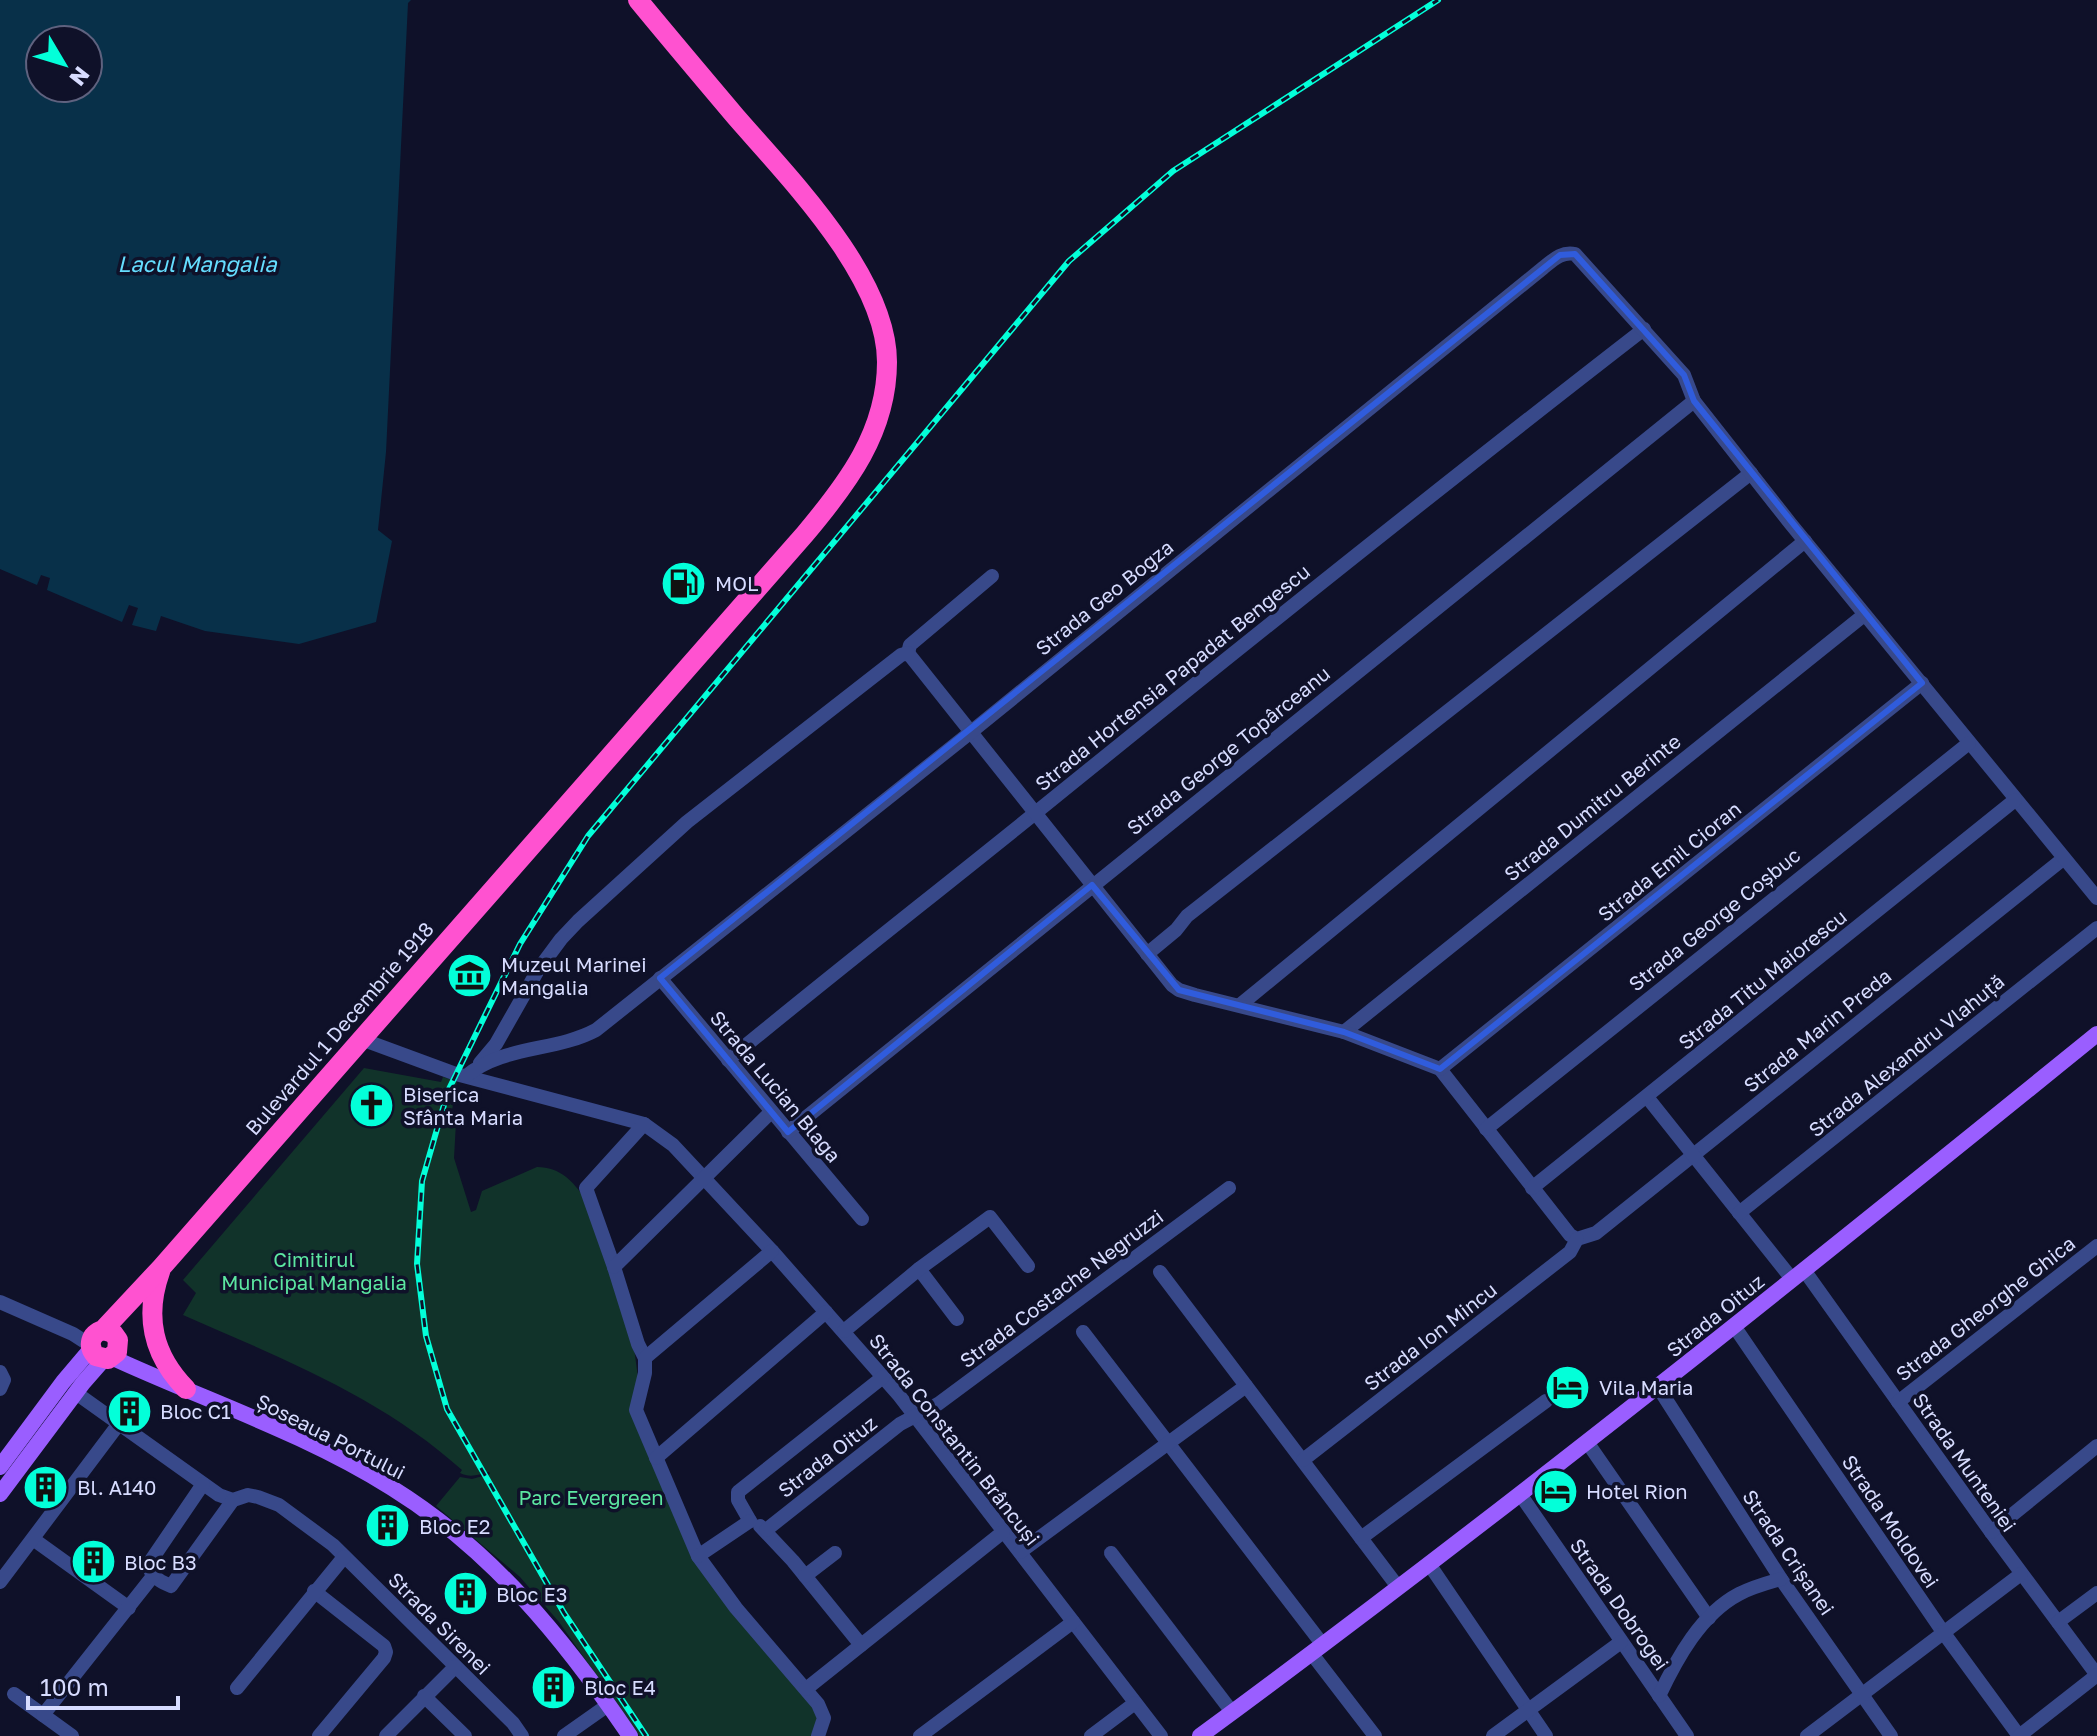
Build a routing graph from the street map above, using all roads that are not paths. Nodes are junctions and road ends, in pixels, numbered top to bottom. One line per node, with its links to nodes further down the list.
1 (638, 0): 23 (highway, Bulevardul 1 Decembrie 1918)
2 (1644, 329): 3 (street); 10 (street, Strada Geo Bogza); 13 (street, Strada Hortensia Papadat Bengescu)
3 (1694, 401): 4 (street); 15 (street, Strada George Topârceanu)
4 (1751, 473): 5 (street); 18 (street)
5 (1805, 541): 7 (street); 20 (street)
6 (992, 576): 8 (street)
7 (1864, 615): 9 (street); 21 (street, Strada Dumitru Berinte)
8 (908, 653): 10 (street); 26 (street)
9 (1922, 683): 11 (street); 25 (street, Strada Emil Cioran)
10 (971, 732): 13 (street); 19 (street, Strada Geo Bogza)
11 (1969, 743): 12 (street); 30 (street, Strada George Coșbuc)
12 (2015, 800): 14 (street); 27 (street, Strada Titu Maiorescu)
13 (1035, 813): 15 (street); 24 (street, Strada Hortensia Papadat Bengescu)
14 (2063, 859): 16 (street); 32 (street, Strada Marin Preda)
15 (1092, 885): 18 (street); 31 (street, Strada George Topârceanu)
16 (2097, 898)
17 (2097, 928): 36 (street, Strada Alexandru Vlahuță)
18 (1147, 954): 20 (street)
19 (660, 978): 24 (street, Strada Lucian Blaga); 26 (street, Strada Geo Bogza)
20 (1240, 1005): 21 (street)
21 (1344, 1032): 25 (street)
22 (2097, 1034): 46 (main road, Strada Oituz)
23 (361, 1039): 26 (street); 43 (highway, Bulevardul 1 Decembrie 1918)
24 (728, 1060): 28 (street, Strada Lucian Blaga)
25 (1440, 1069): 30 (street)
26 (471, 1072): 29 (street)
27 (1647, 1097): 32 (street, Strada Munteniei); 35 (street, Strada Titu Maiorescu)
28 (771, 1112): 31 (street, Strada Lucian Blaga); 33 (street)
29 (644, 1124): 33 (street, Strada Constantin Brâncuși); 42 (street)
30 (1486, 1129): 35 (street)
31 (788, 1132): 37 (street, Strada Lucian Blaga)
32 (1691, 1156): 36 (street, Strada Munteniei); 38 (street, Strada Marin Preda)
33 (703, 1178): 40 (street, Strada Constantin Brâncuși); 42 (street)
34 (1229, 1188): 64 (street, Strada Costache Negruzzi)
35 (1532, 1188): 38 (street)
36 (1739, 1213): 46 (street, Strada Munteniei)
37 (862, 1219)
38 (1577, 1239): 70 (street, Strada Ion Mincu)
39 (2097, 1246): 63 (street, Strada Gheorghe Ghica)
40 (772, 1251): 48 (street, Strada Constantin Brâncuși); 54 (street)
41 (1028, 1266): 44 (street)
42 (614, 1267): 54 (street)
43 (161, 1268): 53 (highway, Bulevardul 1 Decembrie 1918); 60 (highway)
44 (919, 1269): 49 (street); 51 (street)
45 (1160, 1272): 57 (street)
46 (1798, 1275): 50 (main road, Strada Oituz); 63 (street, Strada Munteniei)
47 (0, 1302): 53 (street)
48 (826, 1312): 51 (street, Strada Constantin Brâncuși); 69 (street)
49 (957, 1319)
50 (1734, 1326): 58 (main road, Strada Oituz); 100 (street, Strada Moldovei)
51 (844, 1331): 56 (street, Strada Constantin Brâncuși)
52 (1083, 1332): 67 (street)
53 (101, 1344): 60 (main road, Șoseaua Portului); 61 (main road, Bulevardul 1 Decembrie 1918); 71 (main road, Bulevardul 1 Decembrie 1918)
54 (645, 1358): 69 (street)
55 (0, 1372): 59 (street)
56 (883, 1377): 64 (street, Strada Constantin Brâncuși); 76 (street)
57 (1246, 1386): 67 (street); 70 (street)
58 (1658, 1387): 66 (main road, Strada Oituz); 91 (street, Strada Crișanei)
59 (0, 1389)
60 (186, 1389): 113 (main road, Șoseaua Portului)
61 (76, 1393): 65 (street, Strada Sirenei); 73 (main road, Bulevardul 1 Decembrie 1918)
62 (1546, 1401): 80 (street)
63 (1898, 1402): 79 (street, Strada Munteniei)
64 (914, 1414): 77 (street, Strada Oituz); 78 (street, Strada Constantin Brâncuși)
65 (118, 1425): 72 (street, Strada Sirenei); 81 (street)
66 (1587, 1442): 74 (main road, Strada Oituz); 97 (street)
67 (1168, 1443): 82 (street); 103 (street)
68 (2097, 1446): 79 (street)
69 (656, 1458): 85 (street)
70 (1303, 1460): 80 (street)
71 (0, 1467)
72 (203, 1484): 75 (street, Strada Sirenei); 89 (street)
73 (0, 1494)
74 (1520, 1494): 87 (main road, Strada Oituz); 101 (street, Strada Dobrogei)
75 (233, 1500): 86 (street, Strada Sirenei); 89 (street)
76 (750, 1521): 77 (street); 85 (street)
77 (766, 1530): 90 (street)
78 (1003, 1532): 82 (street, Strada Constantin Brâncuși); 102 (street)
79 (1991, 1532): 88 (street, Strada Munteniei)
80 (1361, 1538): 93 (street)
81 (33, 1539): 92 (street); 96 (street)
82 (1020, 1552): 98 (street, Strada Constantin Brâncuși)
83 (835, 1553): 90 (street)
84 (1111, 1553): 115 (street)
85 (698, 1556): 107 (street)
86 (344, 1557): 94 (street); 104 (street, Strada Sirenei)
87 (1429, 1564): 93 (main road, Strada Oituz); 114 (street)
88 (2021, 1574): 99 (street, Strada Munteniei); 100 (street)
89 (153, 1576): 96 (street)
90 (805, 1576): 102 (street)
91 (1781, 1579): 97 (street); 109 (street, Strada Crișanei)
92 (0, 1582)
93 (1398, 1587): 103 (main road, Strada Oituz)
94 (314, 1591): 106 (street); 118 (street)
95 (2097, 1593): 99 (street)
96 (129, 1608): 116 (street)
97 (1709, 1618): 111 (street)
98 (1073, 1622): 112 (street, Strada Constantin Brâncuși); 125 (street)
99 (2058, 1622): 105 (street, Strada Munteniei)
100 (1943, 1632): 109 (street); 135 (street, Strada Moldovei)
101 (1621, 1642): 111 (street, Strada Dobrogei); 114 (street)
102 (861, 1645): 107 (street)
103 (1318, 1650): 115 (main road, Strada Oituz); 129 (street)
104 (455, 1667): 110 (street); 121 (street, Strada Sirenei)
105 (2097, 1675): 135 (street)
106 (237, 1688)
107 (806, 1689): 124 (street)
108 (14, 1694): 116 (street)
109 (1862, 1695): 133 (street); 134 (street, Strada Crișanei)
110 (424, 1696): 119 (street); 120 (street)
111 (1659, 1696): 132 (street, Strada Dobrogei)
112 (1135, 1703): 126 (street); 127 (street, Strada Constantin Brâncuși)
113 (608, 1705): 122 (street); 123 (main road, Șoseaua Portului)
114 (1529, 1710): 130 (street); 131 (street)
115 (1232, 1712): 128 (main road, Strada Oituz)
116 (43, 1715): 117 (street)
117 (72, 1736)
118 (319, 1736)
119 (386, 1736)
120 (465, 1736)
121 (522, 1736)
122 (564, 1736)
123 (630, 1736)
124 (819, 1736)
125 (920, 1736)
126 (1091, 1736)
127 (1161, 1736)
128 (1200, 1736)
129 (1375, 1736)
130 (1493, 1736)
131 (1546, 1736)
132 (1687, 1736)
133 (1807, 1736)
134 (1891, 1736)
135 (2019, 1736)

